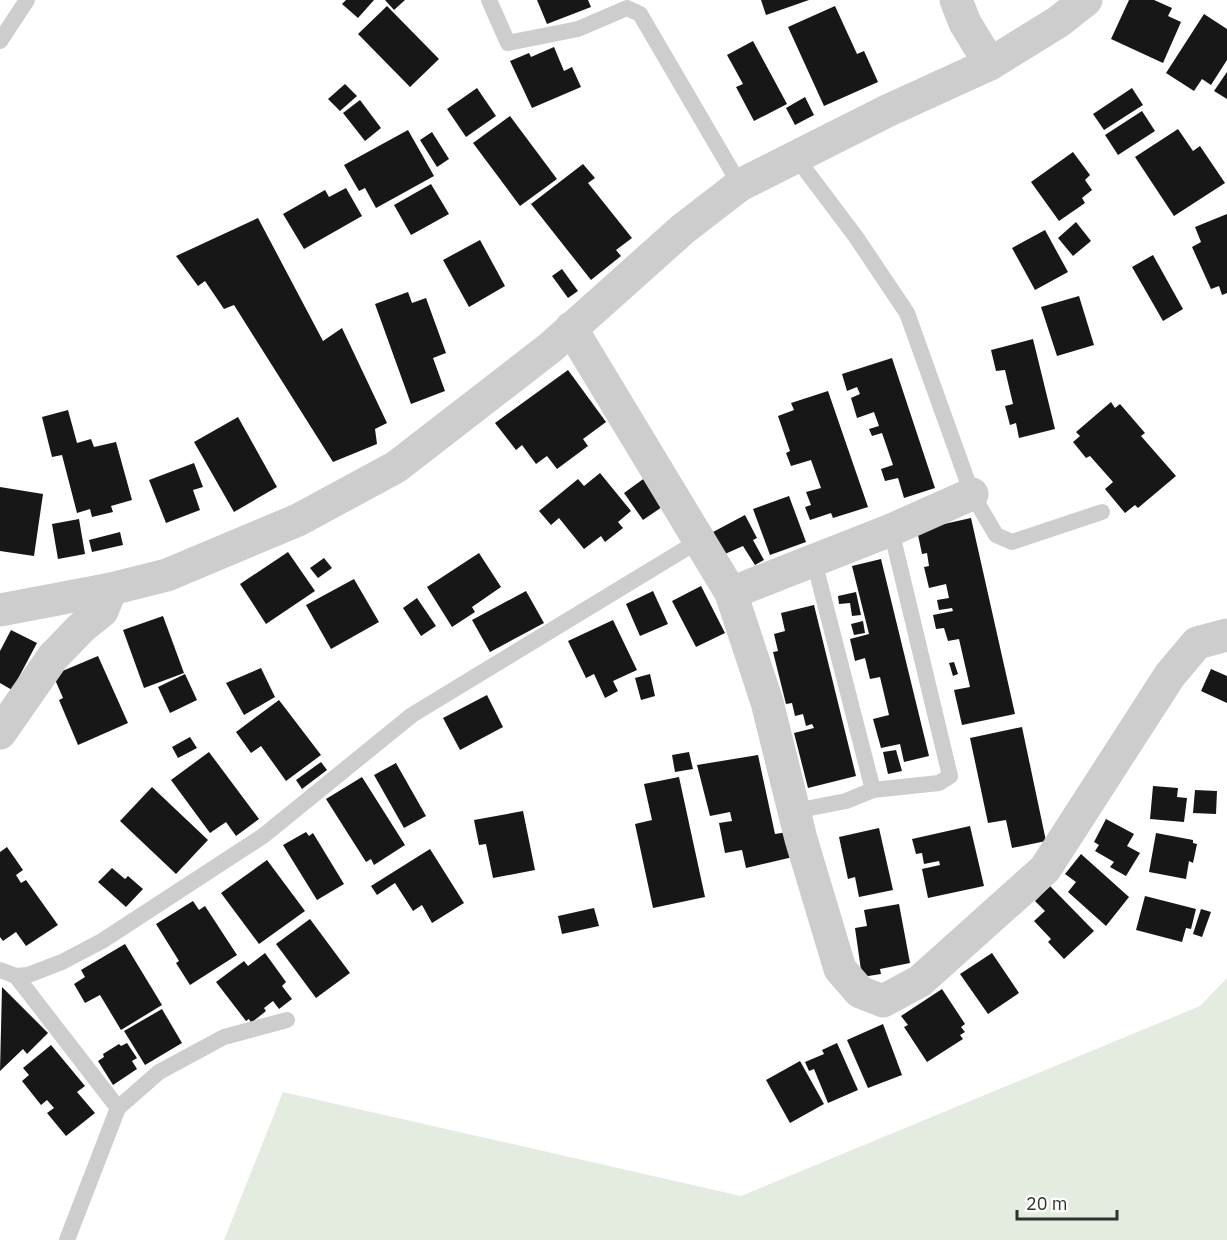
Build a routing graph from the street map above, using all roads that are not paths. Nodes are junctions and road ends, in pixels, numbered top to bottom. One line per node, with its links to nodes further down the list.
1 (27, 0): 5 (lane)
2 (489, 0): 8 (lane)
3 (956, 0): 6 (street)
4 (1086, 0): 6 (street)
5 (0, 41)
6 (990, 64): 7 (street)
7 (795, 156): 8 (street); 10 (lane)
8 (740, 185): 9 (street)
9 (571, 328): 13 (street); 15 (street)
10 (972, 494): 11 (lane); 12 (street)
11 (1102, 512)
12 (891, 530): 14 (street); 20 (lane)
13 (700, 540): 16 (street); 22 (lane)
14 (814, 561): 16 (street); 20 (lane)
15 (111, 589): 17 (street); 19 (street)
16 (731, 592): 21 (street)
17 (0, 610)
18 (1227, 635): 21 (street)
19 (0, 733)
20 (873, 790): 21 (lane)
21 (795, 811)
22 (8, 973): 24 (lane)
23 (287, 1020): 24 (lane)
24 (118, 1108): 25 (lane)
25 (67, 1240)

